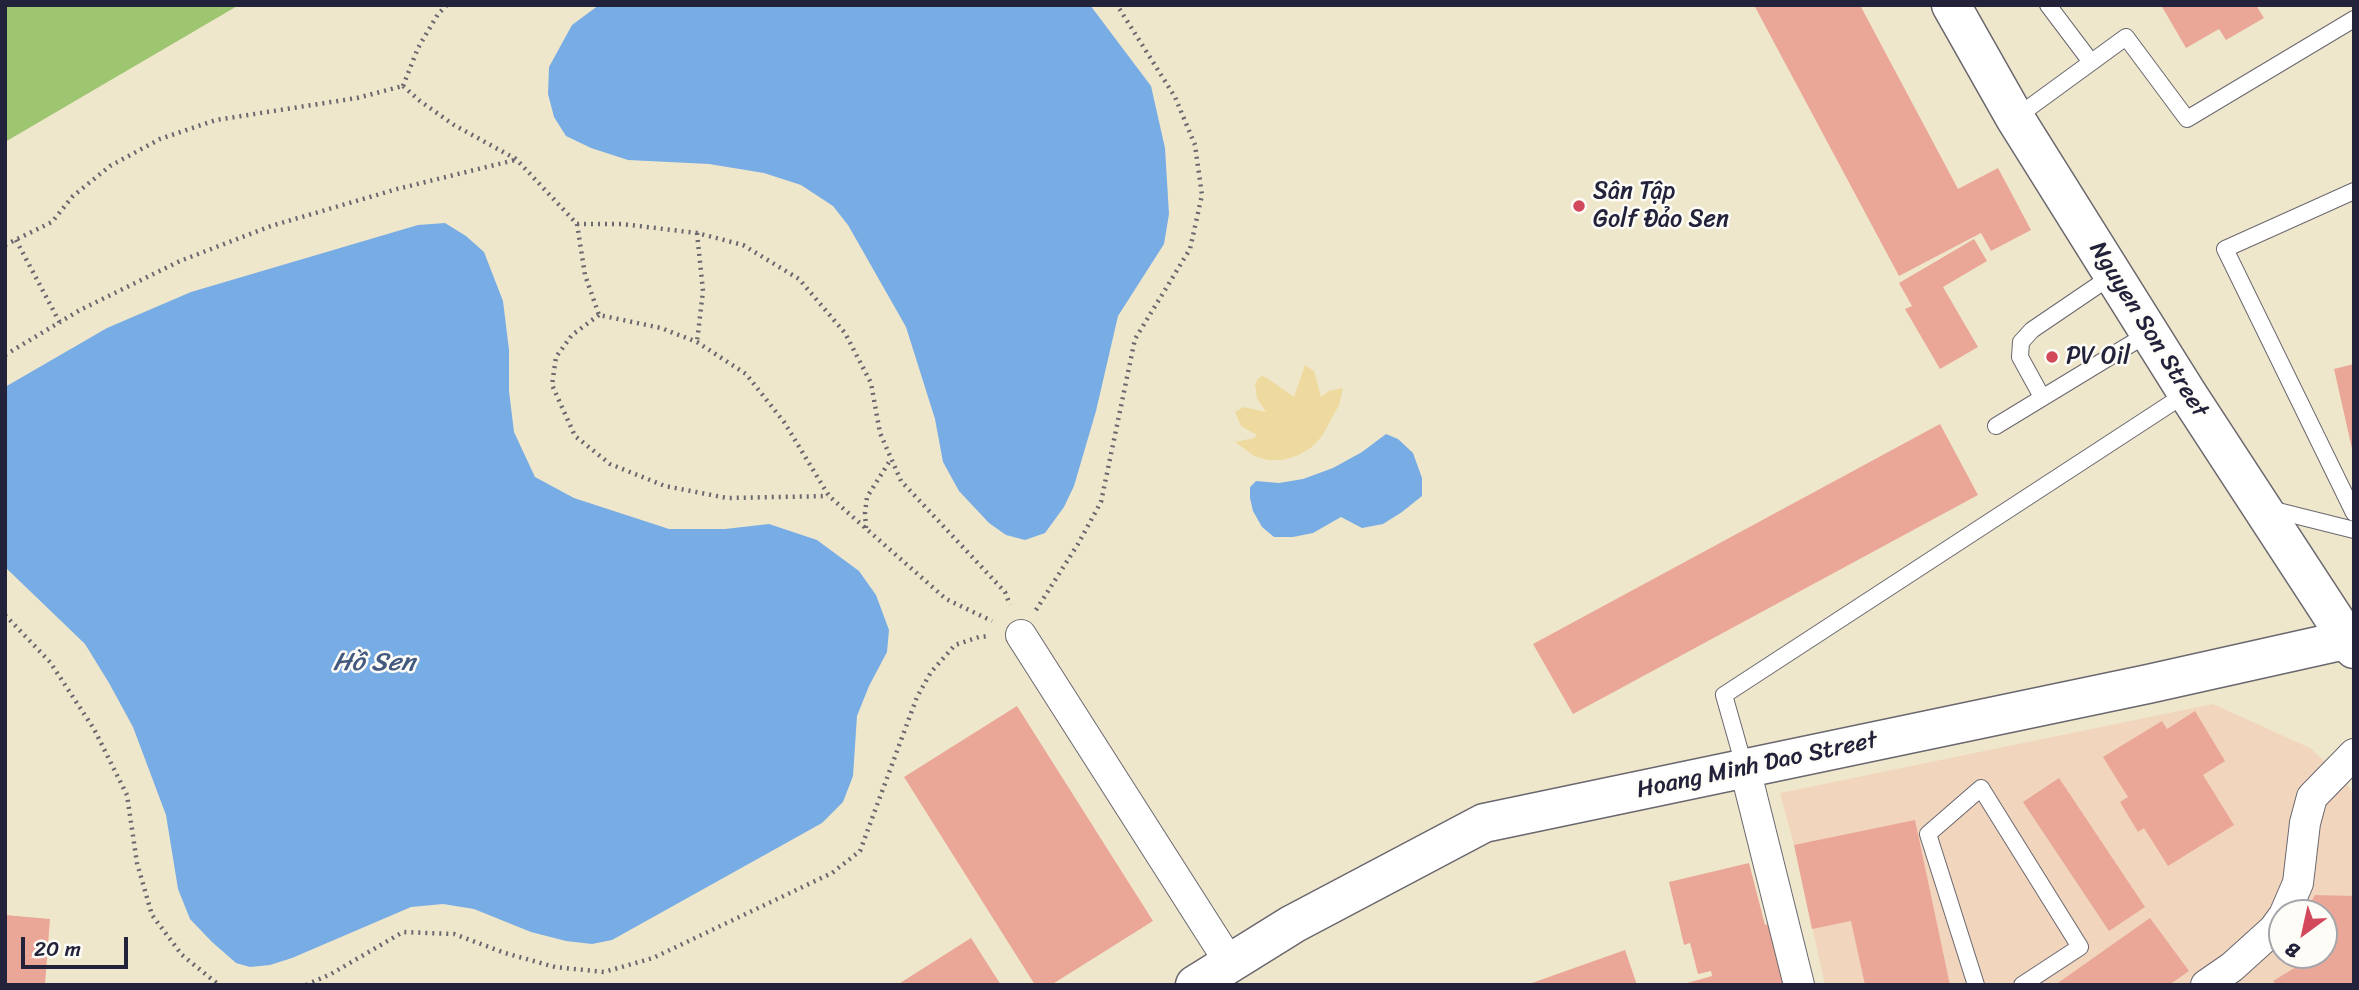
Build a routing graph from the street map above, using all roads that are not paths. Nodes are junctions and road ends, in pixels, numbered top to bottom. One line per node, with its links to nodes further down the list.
1 (1951, 5): 5 (street, Nguyen Son Street)
2 (2049, 5): 4 (lane)
3 (2354, 19): 4 (lane)
4 (2091, 62): 5 (lane)
5 (2015, 118): 7 (street, Nguyen Son Street)
6 (2354, 191): 13 (lane)
7 (2113, 275): 8 (street, Nguyen Son Street); 10 (lane)
8 (2150, 333): 9 (street, Nguyen Son Street); 10 (lane)
9 (2187, 393): 12 (street, Nguyen Son Street); 18 (lane)
10 (2042, 397): 11 (lane)
11 (1996, 426)
12 (2261, 507): 14 (lane); 16 (street, Nguyen Son Street)
13 (2354, 513)
14 (2354, 530)
15 (1021, 635): 21 (street)
16 (2352, 642): 18 (street, Hoang Minh Dao Street)
17 (2354, 754): 19 (street)
18 (1745, 769): 21 (street, Hoang Minh Dao Street); 23 (street)
19 (2292, 899)
20 (2268, 934): 26 (street)
21 (1230, 963): 22 (street, Hoang Minh Dao Street)
22 (1195, 985)
23 (1799, 985)
24 (1976, 985): 25 (lane)
25 (2022, 985)
26 (2206, 985)

